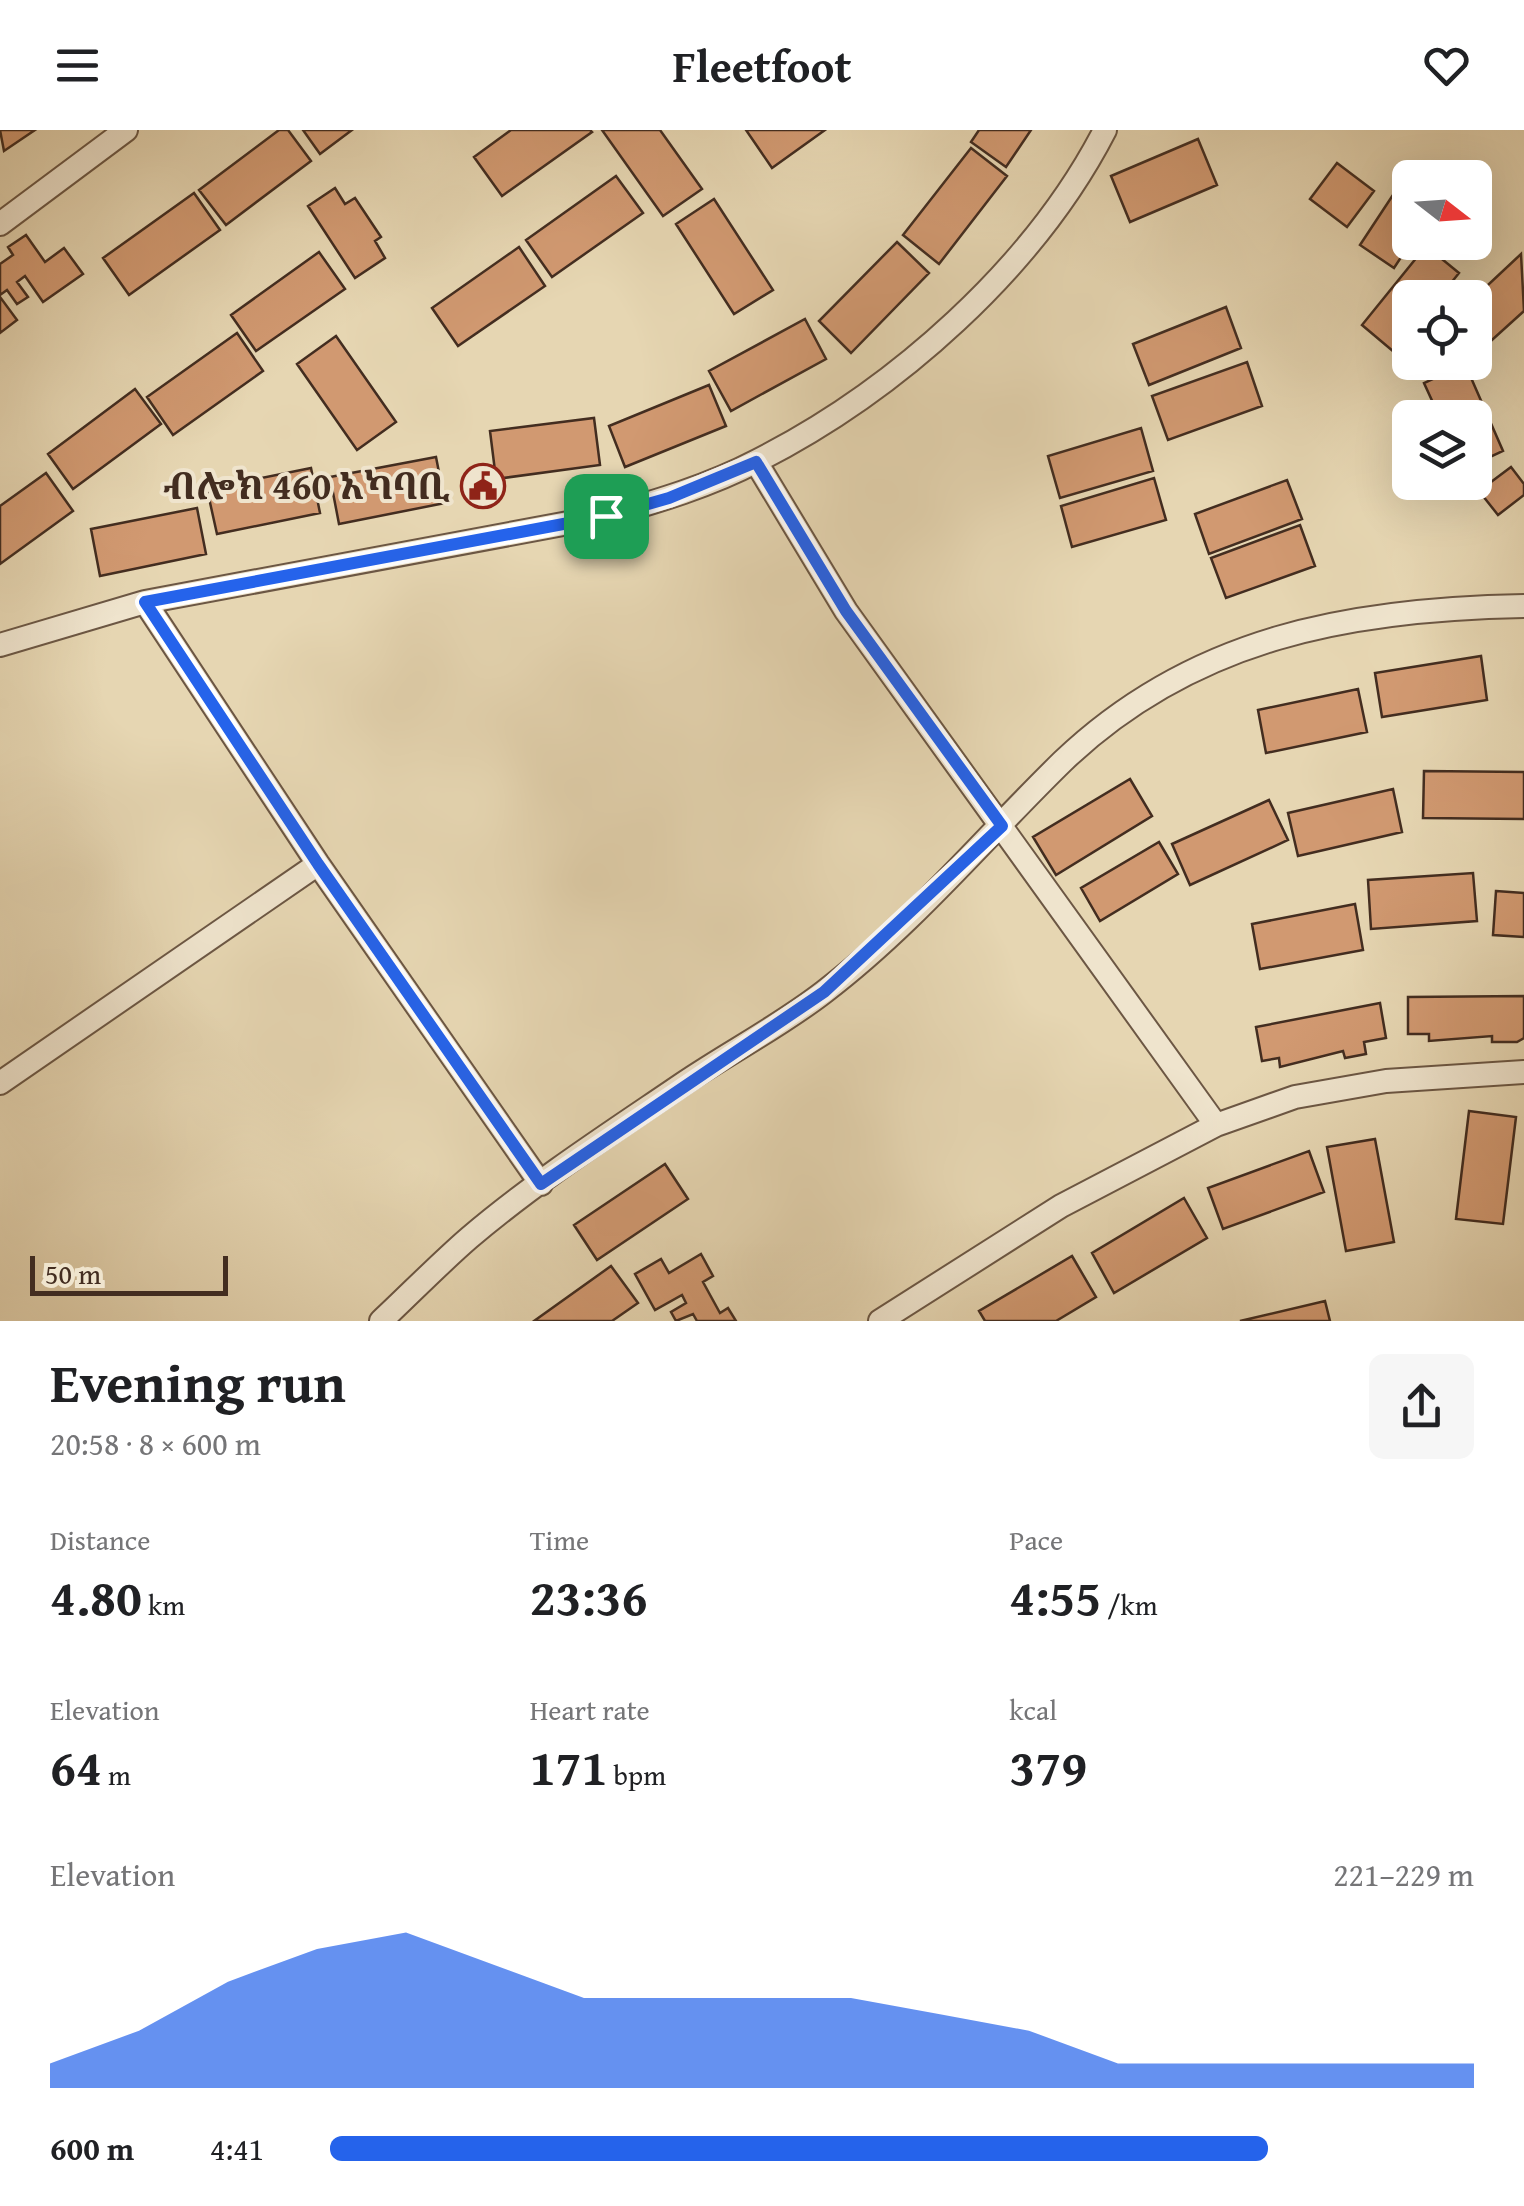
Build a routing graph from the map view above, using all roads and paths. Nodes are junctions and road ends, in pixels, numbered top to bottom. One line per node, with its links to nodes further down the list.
1 (126, 130): 3 (street)
2 (1105, 130): 4 (street)
3 (0, 224)
4 (756, 462): 5 (street); 8 (street)
5 (145, 602): 7 (street); 9 (street)
6 (1524, 606): 8 (street)
7 (0, 645)
8 (1002, 826): 12 (street); 13 (street)
9 (318, 864): 11 (street); 13 (street)
10 (1524, 1072): 12 (street)
11 (0, 1083)
12 (1216, 1125): 15 (street)
13 (541, 1184): 14 (street)
14 (382, 1321)
15 (880, 1321)

